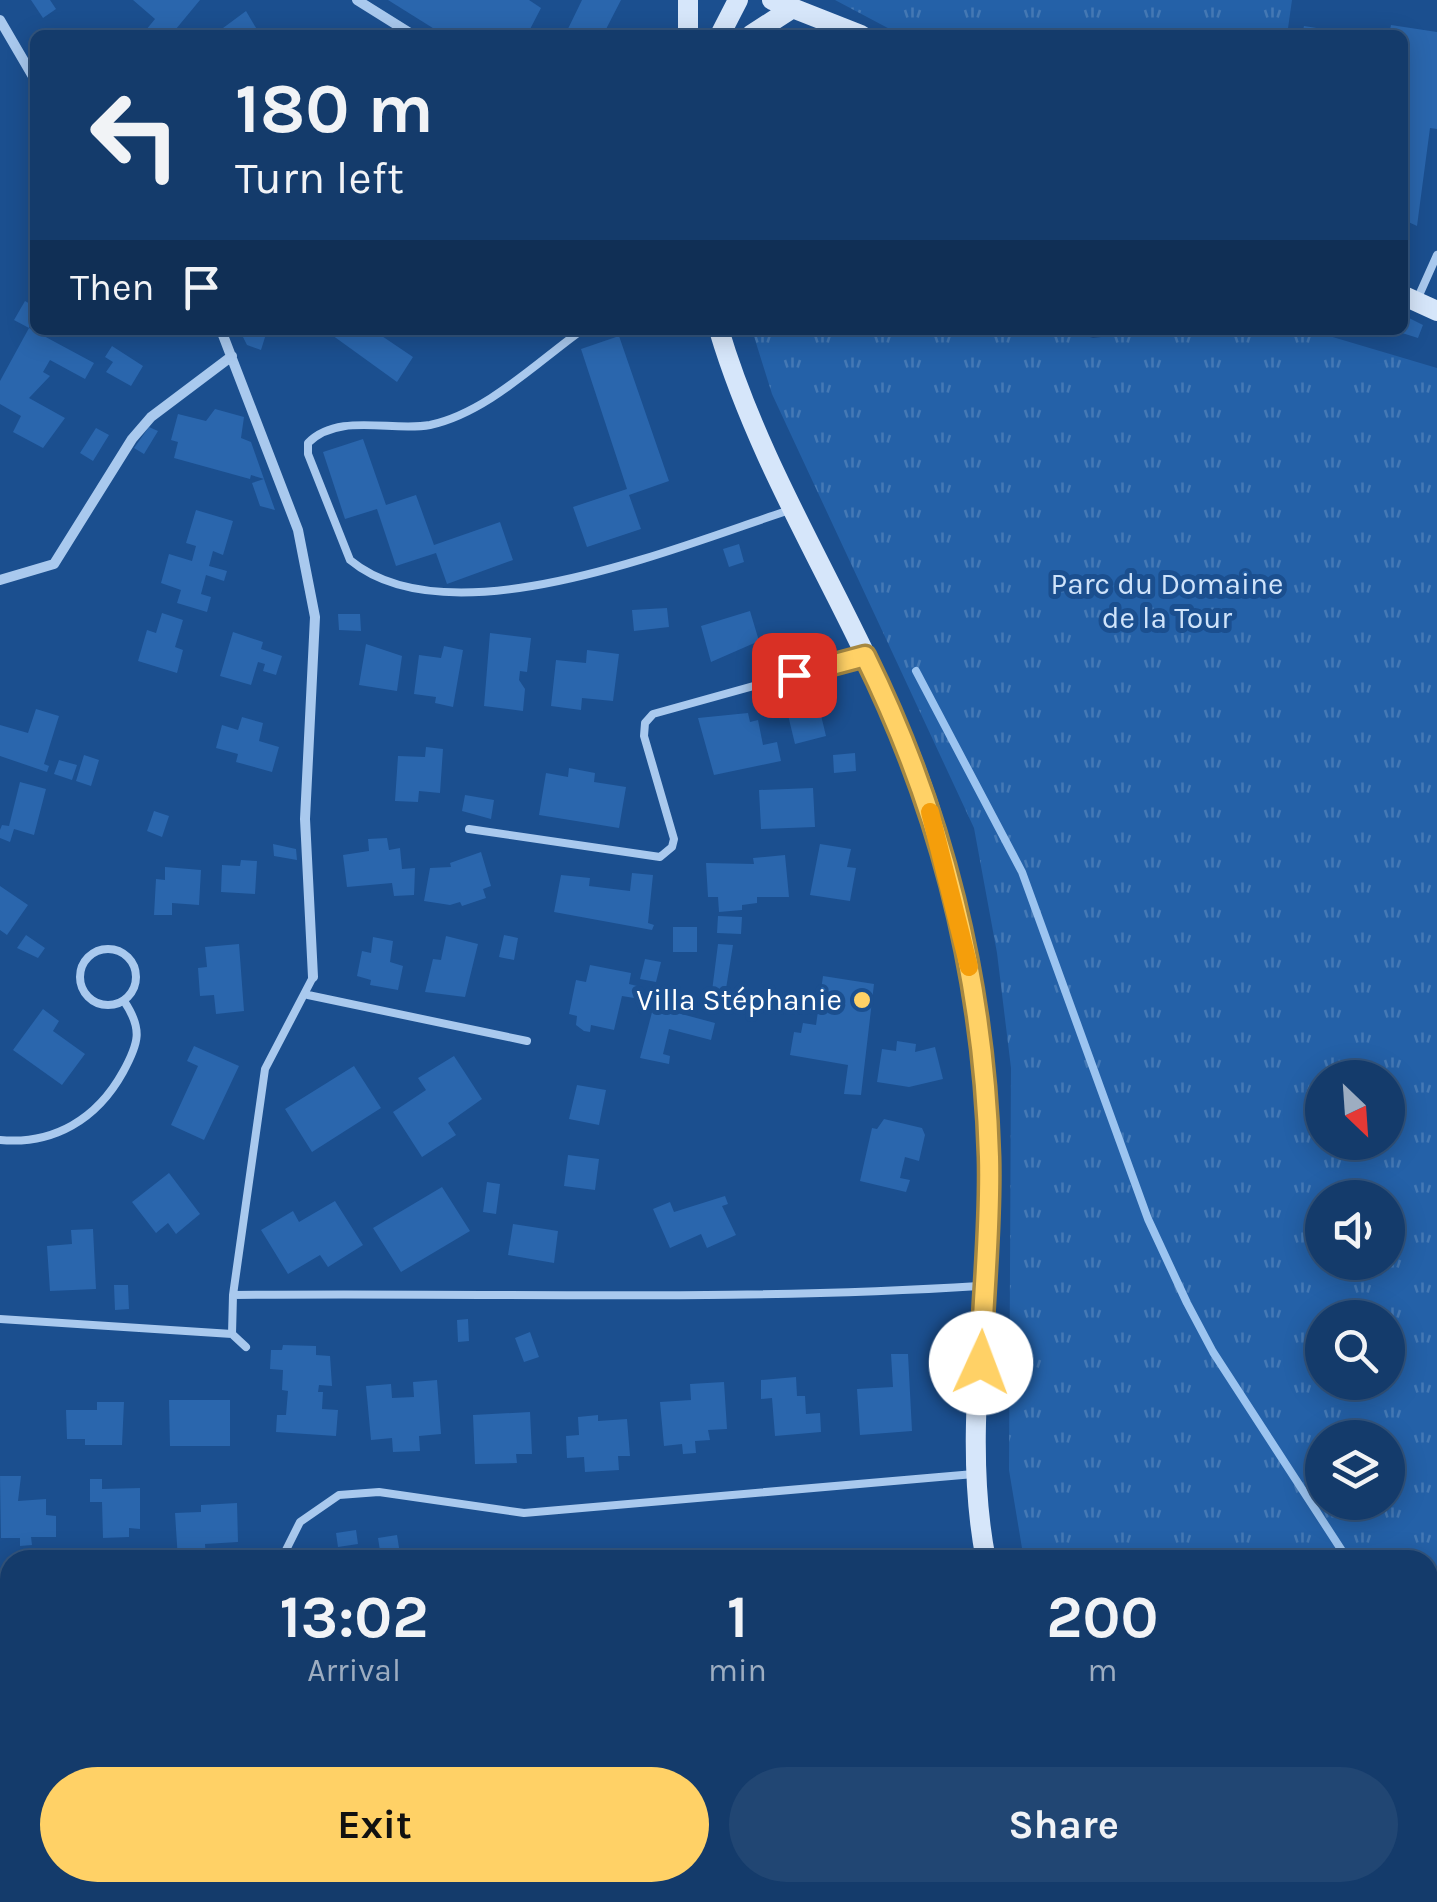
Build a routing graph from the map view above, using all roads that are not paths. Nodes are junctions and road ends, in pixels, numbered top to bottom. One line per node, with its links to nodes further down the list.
1 (356, 0): 6 (street)
2 (688, 0): 7 (main road)
3 (738, 0): 8 (main road)
4 (790, 3): 9 (main road); 10 (main road)
5 (0, 20): 11 (street)
6 (405, 30)
7 (688, 30)
8 (723, 30)
9 (757, 30)
10 (851, 30)
11 (30, 71)
12 (1437, 255): 13 (lane)
13 (1409, 298): 14 (main road)
14 (1437, 311)
15 (223, 335): 18 (street)
16 (575, 335): 19 (lane)
17 (721, 335): 19 (main road)
18 (232, 356): 20 (street); 23 (street)
19 (793, 509): 21 (main road)
20 (0, 580)
21 (865, 656): 22 (lane); 28 (main road)
22 (468, 828)
23 (313, 978): 24 (lane)
24 (308, 994): 26 (lane); 29 (lane)
25 (124, 1000): 25 (lane); 27 (lane)
26 (526, 1041)
27 (0, 1140)
28 (984, 1286): 29 (lane); 33 (main road)
29 (233, 1295): 31 (lane)
30 (0, 1319): 31 (lane)
31 (232, 1334): 32 (lane)
32 (246, 1347)
33 (978, 1473): 34 (lane); 35 (main road)
34 (287, 1550)
35 (985, 1550)

